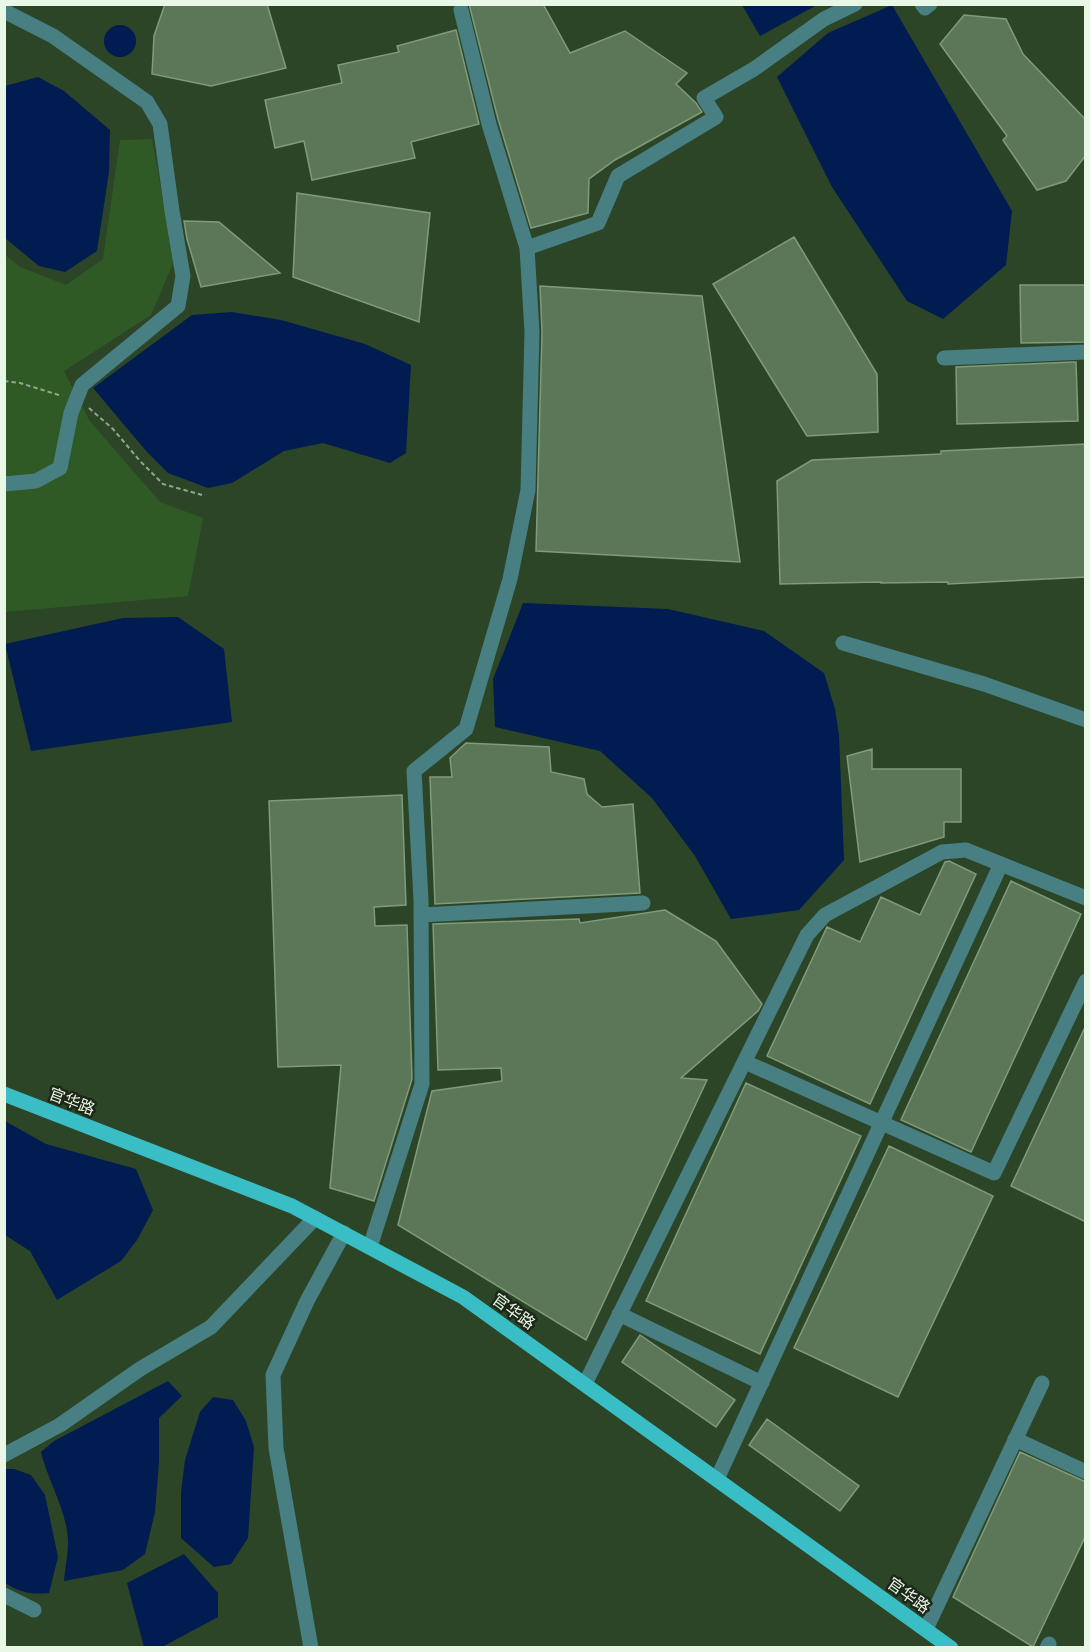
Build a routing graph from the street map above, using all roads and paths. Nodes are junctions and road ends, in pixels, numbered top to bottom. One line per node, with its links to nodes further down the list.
1 (855, 4): 6 (street)
2 (922, 4): 3 (street)
3 (930, 4)
4 (4, 10): 10 (street)
5 (461, 10): 6 (street)
6 (527, 248): 18 (street)
7 (1086, 352): 8 (street)
8 (944, 358)
9 (4, 381): 10 (path)
10 (76, 401): 11 (street); 12 (path)
11 (4, 484)
12 (202, 495)
13 (843, 643): 14 (street)
14 (1086, 720)
15 (1001, 864): 16 (street); 20 (street); 22 (street)
16 (1086, 898)
17 (643, 903): 18 (street)
18 (421, 915): 25 (street)
19 (1086, 981): 22 (street)
20 (744, 1062): 22 (street); 26 (street)
21 (4, 1094): 23 (main road, 官华路)
22 (882, 1124): 27 (street)
23 (315, 1218): 24 (main road, 官华路); 31 (street)
24 (344, 1233): 25 (main road, 官华路); 37 (street)
25 (370, 1247): 29 (main road, 官华路)
26 (619, 1314): 27 (street); 29 (street)
27 (762, 1383): 33 (street)
28 (1042, 1383): 30 (street)
29 (585, 1384): 33 (main road, 官华路)
30 (1015, 1439): 32 (street); 36 (street)
31 (4, 1455)
32 (1086, 1472)
33 (717, 1479): 36 (main road, 官华路)
34 (4, 1595): 35 (street)
35 (34, 1610)
36 (926, 1629): 38 (main road, 官华路)
37 (311, 1647)
38 (951, 1647)

